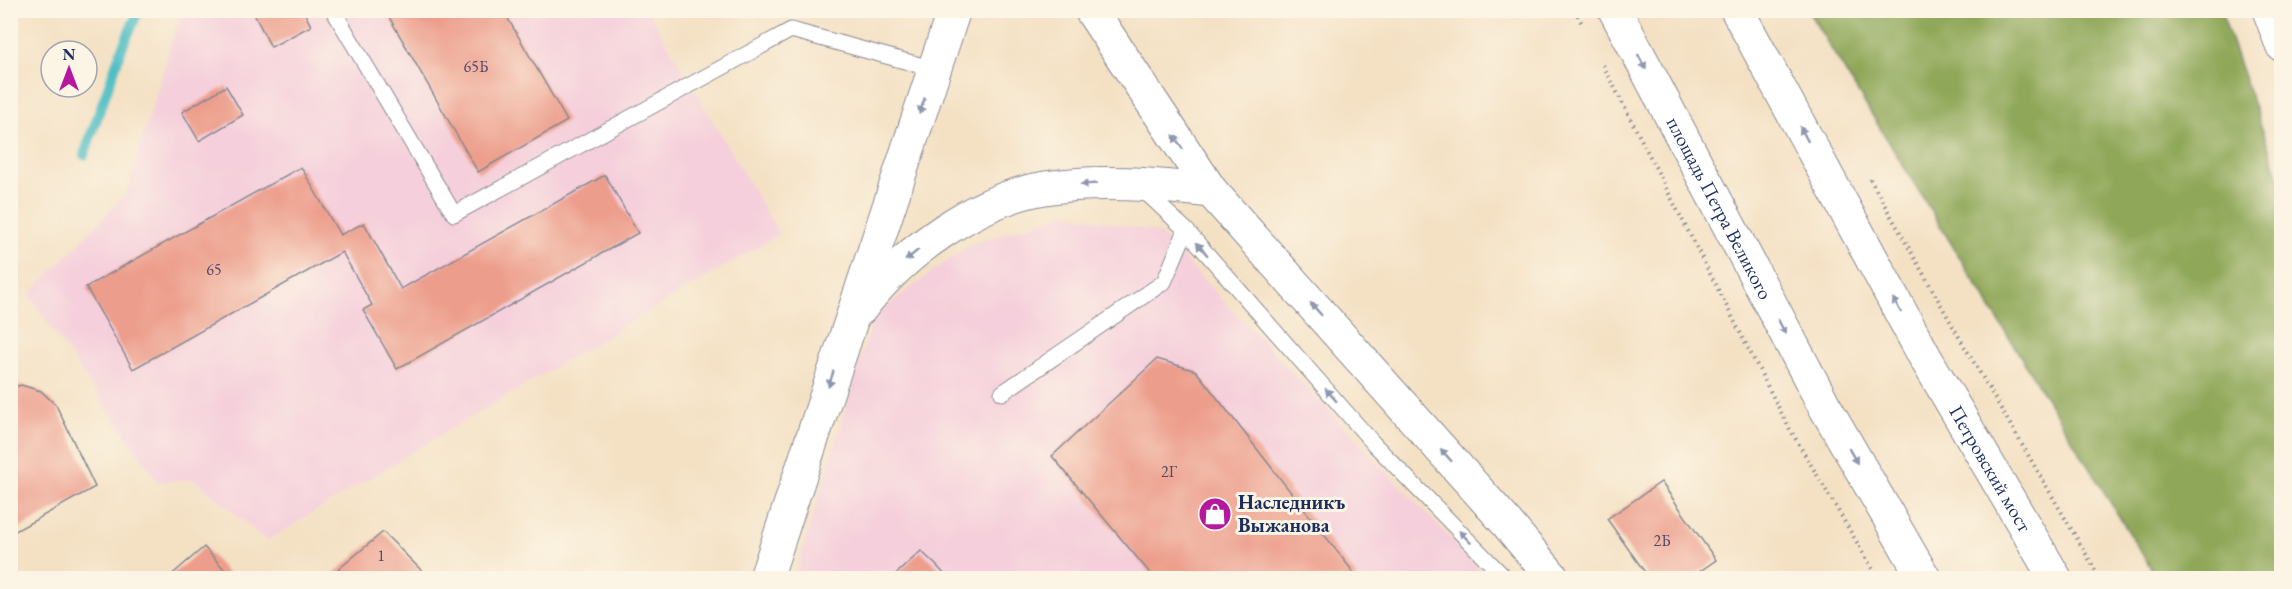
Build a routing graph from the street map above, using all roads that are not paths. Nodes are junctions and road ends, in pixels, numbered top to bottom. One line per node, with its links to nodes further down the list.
1 (333, 10): 8 (lane)
2 (954, 10): 8 (main road)
3 (1091, 10): 10 (main road, one-way to 3)
4 (1615, 10): 17 (main road, площадь Петра Великого, one-way to 17)
5 (1737, 10): 18 (main road, Петровский мост, one-way to 5)
6 (2269, 10): 7 (main road)
7 (2282, 45)
8 (934, 69): 12 (main road, one-way to 12)
9 (1135, 183): 10 (main road); 11 (lane); 12 (main road, one-way to 12)
10 (1210, 191): 16 (main road, one-way to 10)
11 (1186, 230): 13 (lane); 15 (lane, one-way to 11)
12 (849, 324): 14 (main road, one-way to 14)
13 (1002, 393)
14 (766, 579)
15 (1505, 579)
16 (1553, 579)
17 (1924, 579)
18 (2055, 579)

